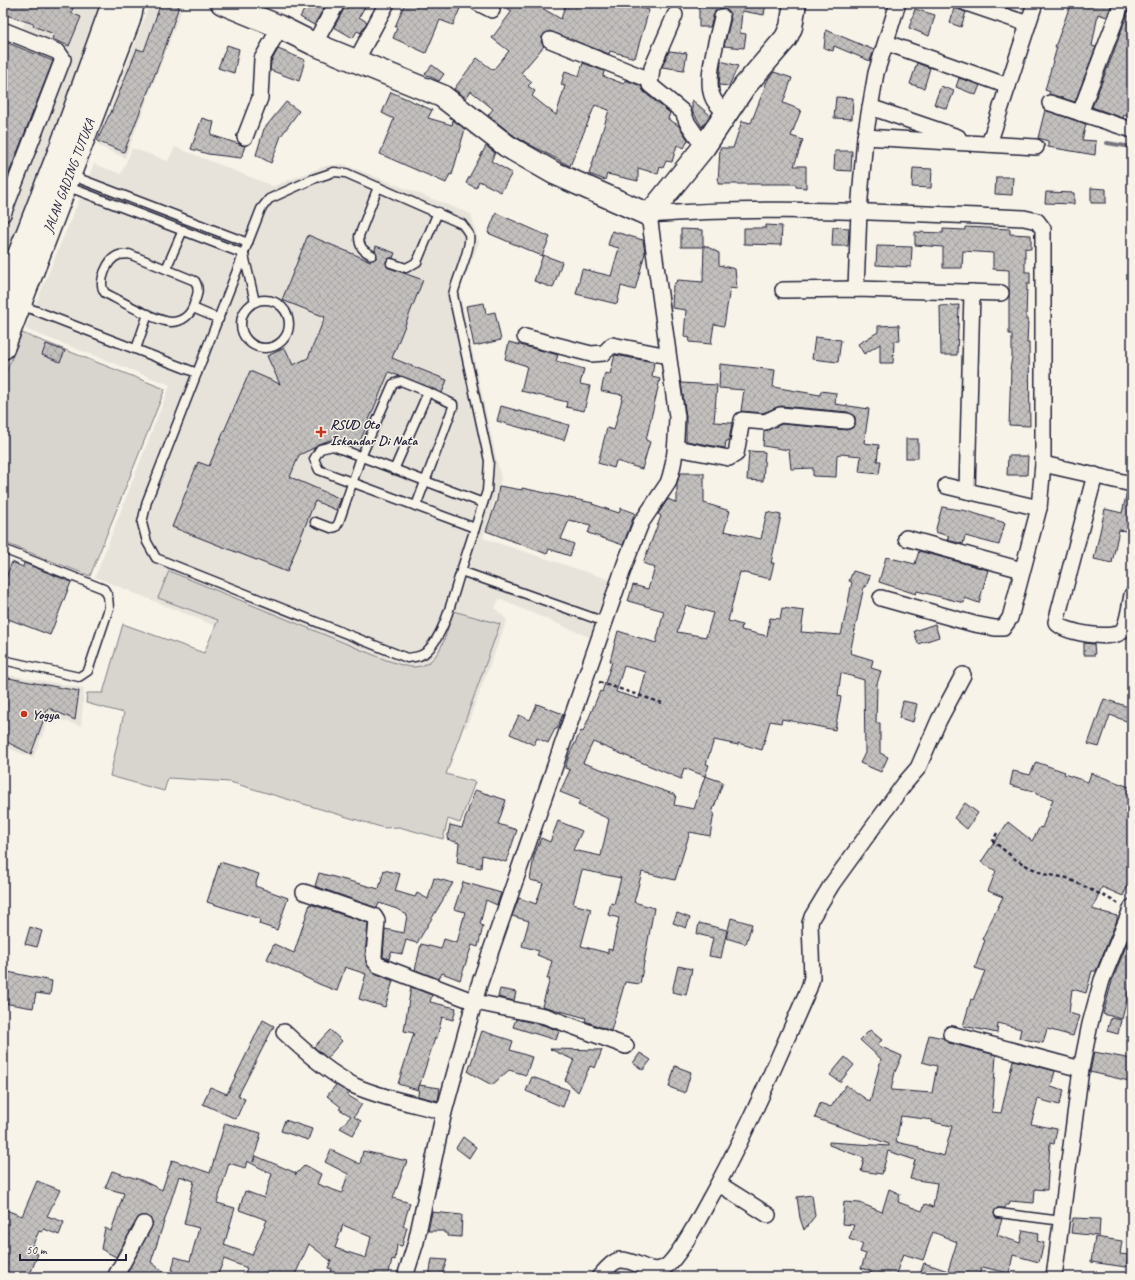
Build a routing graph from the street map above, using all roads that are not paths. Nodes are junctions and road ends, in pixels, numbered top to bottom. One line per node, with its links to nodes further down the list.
1 (113, 3): 46 (street, JALAN GADING TUTUKA)
2 (133, 3): 34 (street, JALAN GADING TUTUKA)
3 (222, 3): 16 (street)
4 (337, 3): 20 (street)
5 (387, 3): 21 (street)
6 (478, 3): 12 (street)
7 (795, 3): 27 (street)
8 (898, 3): 19 (street)
9 (966, 3): 15 (street)
10 (1035, 3): 15 (street)
11 (1122, 3): 26 (street)
12 (492, 10)
13 (675, 15): 22 (street)
14 (722, 17): 27 (street)
15 (1028, 24): 23 (street)
16 (278, 26): 20 (street); 29 (street)
17 (3, 30): 38 (street)
18 (550, 40): 22 (street)
19 (887, 43): 23 (street); 25 (street)
20 (314, 44): 21 (street)
21 (356, 61): 39 (street)
22 (650, 80): 32 (street)
23 (1008, 86): 31 (street)
24 (1050, 103): 26 (street)
25 (870, 107): 30 (street); 31 (street)
26 (1080, 113): 28 (street)
27 (726, 114): 32 (street)
28 (1132, 130)
29 (245, 137)
30 (865, 137): 31 (street); 36 (street)
31 (983, 143): 33 (street)
32 (704, 147): 39 (street)
33 (1036, 147)
34 (67, 180): 40 (lane); 41 (lane); 46 (street, JALAN GADING TUTUKA)
35 (378, 187): 37 (lane); 41 (lane); 43 (lane)
36 (859, 211): 39 (street); 47 (street); 65 (street)
37 (438, 212): 44 (lane); 73 (lane)
38 (3, 214)
39 (649, 215): 59 (street)
40 (183, 230): 42 (lane); 45 (lane)
41 (248, 243): 42 (lane)
42 (244, 254): 52 (lane); 55 (lane)
43 (372, 255)
44 (391, 263)
45 (166, 269): 53 (lane); 54 (lane)
46 (14, 272): 51 (street, JALAN GADING TUTUKA)
47 (856, 289): 48 (street); 49 (street)
48 (783, 290)
49 (972, 292): 50 (street); 72 (street)
50 (1001, 293)
51 (11, 300): 57 (street, JALAN GADING TUTUKA); 58 (lane)
52 (255, 302): 52 (lane)
53 (193, 308): 54 (lane); 55 (lane)
54 (148, 314): 58 (lane)
55 (219, 319): 60 (lane)
56 (525, 336): 59 (street)
57 (3, 348)
58 (136, 349): 60 (lane)
59 (668, 356): 63 (street)
60 (197, 374): 81 (lane)
61 (428, 392): 64 (lane); 66 (lane); 68 (lane)
62 (847, 421): 63 (street)
63 (676, 448): 84 (street)
64 (362, 457): 66 (lane); 69 (lane); 69 (lane)
65 (1043, 464): 67 (street); 75 (street)
66 (394, 470): 68 (lane)
67 (1095, 475): 70 (street); 82 (street)
68 (425, 482): 73 (lane); 74 (lane)
69 (353, 483): 74 (lane); 76 (lane)
70 (1132, 484)
71 (946, 486): 72 (street)
72 (966, 491): 75 (street)
73 (483, 503): 77 (lane)
74 (416, 506): 77 (lane)
75 (1039, 508): 80 (street)
76 (315, 522)
77 (475, 528): 81 (lane)
78 (906, 538): 80 (street)
79 (3, 549): 85 (lane)
80 (1022, 570): 83 (street)
81 (462, 571): 84 (lane)
82 (1132, 595)
83 (881, 598)
84 (604, 622): 89 (street)
85 (3, 660)
86 (963, 675): 95 (street)
87 (304, 892): 89 (street)
88 (1132, 908): 93 (street)
89 (475, 1002): 92 (street); 94 (street)
90 (284, 1032): 94 (street)
91 (951, 1034): 93 (street)
92 (626, 1046)
93 (1081, 1069): 98 (street)
94 (444, 1112): 101 (street)
95 (718, 1184): 97 (street); 102 (street)
96 (1000, 1213): 98 (lane)
97 (768, 1215)
98 (1062, 1221): 103 (street)
99 (144, 1224): 100 (street)
100 (115, 1277)
101 (405, 1277)
102 (598, 1277)
103 (1054, 1277)

